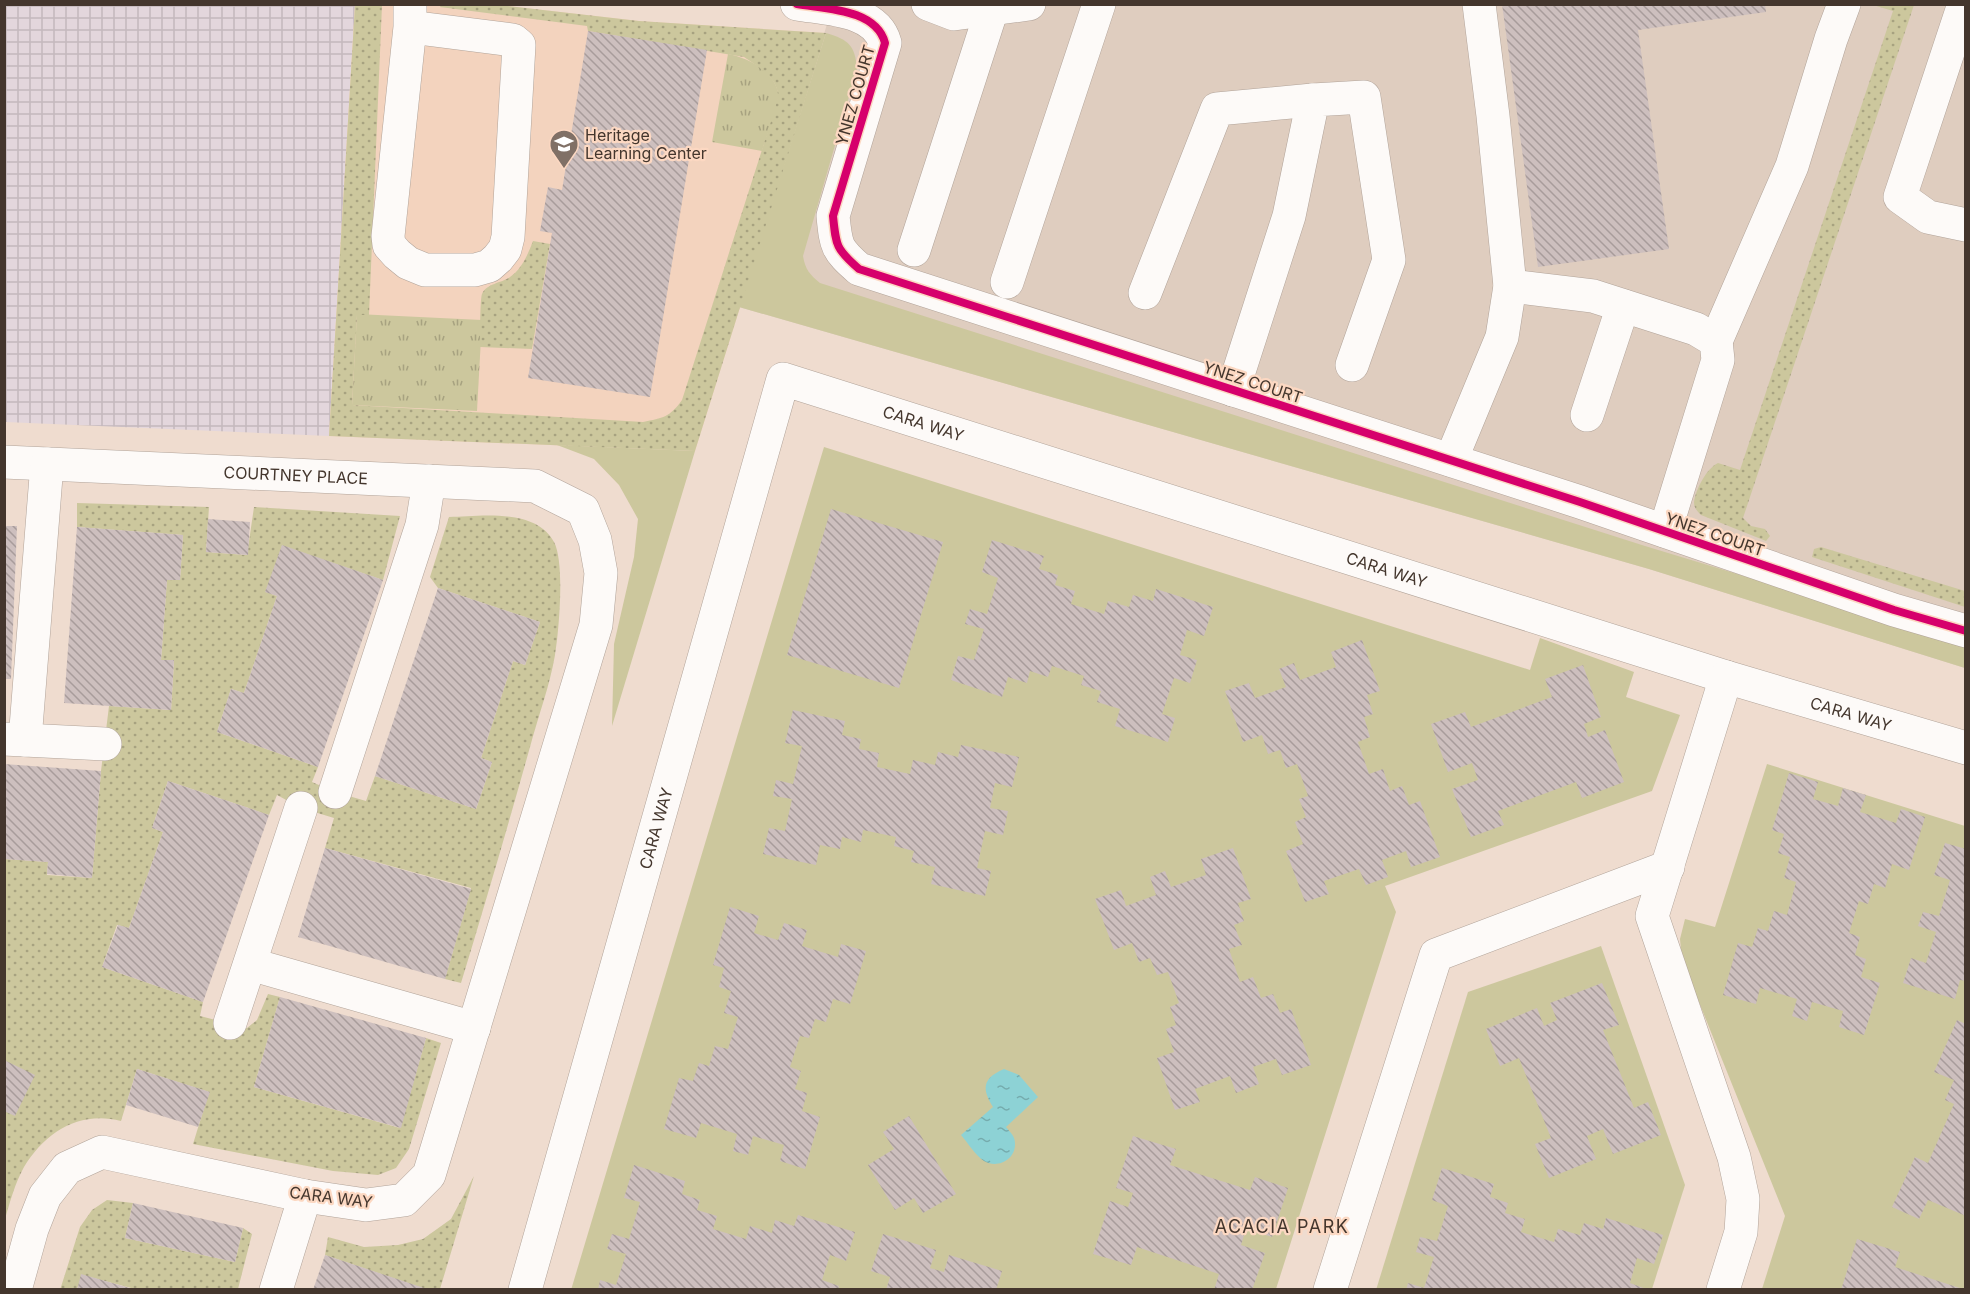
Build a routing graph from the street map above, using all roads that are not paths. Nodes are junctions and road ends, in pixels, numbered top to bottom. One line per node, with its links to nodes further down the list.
1 (797, 4): 19 (street, YNEZ COURT)
2 (928, 4): 8 (street)
3 (1029, 4): 8 (street)
4 (1099, 4): 13 (street)
5 (1479, 4): 14 (street)
6 (1844, 4): 17 (street)
7 (1964, 4): 11 (street)
8 (992, 9): 12 (street)
9 (410, 16): 9 (street)
10 (1313, 100): 15 (street); 18 (street); 19 (street)
11 (1965, 225)
12 (914, 250)
13 (1007, 282)
14 (1510, 286): 16 (street); 21 (street)
15 (1144, 293)
16 (1623, 306): 17 (street); 20 (street)
17 (1716, 341): 26 (street)
18 (1352, 365)
19 (1233, 390): 21 (street, YNEZ COURT)
20 (1587, 415)
21 (1451, 460): 26 (street, YNEZ COURT)
22 (4, 462): 23 (street, COURTNEY PLACE)
23 (47, 464): 24 (street, COURTNEY PLACE); 29 (street)
24 (429, 481): 25 (street, COURTNEY PLACE); 32 (street)
25 (583, 510): 37 (street, CARA WAY)
26 (1665, 531): 27 (street, YNEZ COURT)
27 (1965, 631)
28 (1726, 677): 31 (street, CARA WAY); 34 (street); 41 (street, CARA WAY)
29 (15, 740): 30 (street)
30 (105, 744)
31 (1965, 748)
32 (335, 792)
33 (302, 808): 35 (street)
34 (1668, 867): 42 (street); 43 (street)
35 (250, 964): 36 (street); 37 (street)
36 (230, 1023)
37 (474, 1028): 38 (street, CARA WAY)
38 (305, 1196): 39 (street, CARA WAY); 40 (street)
39 (15, 1290)
40 (276, 1290)
41 (525, 1290)
42 (1330, 1290)
43 (1724, 1290)

